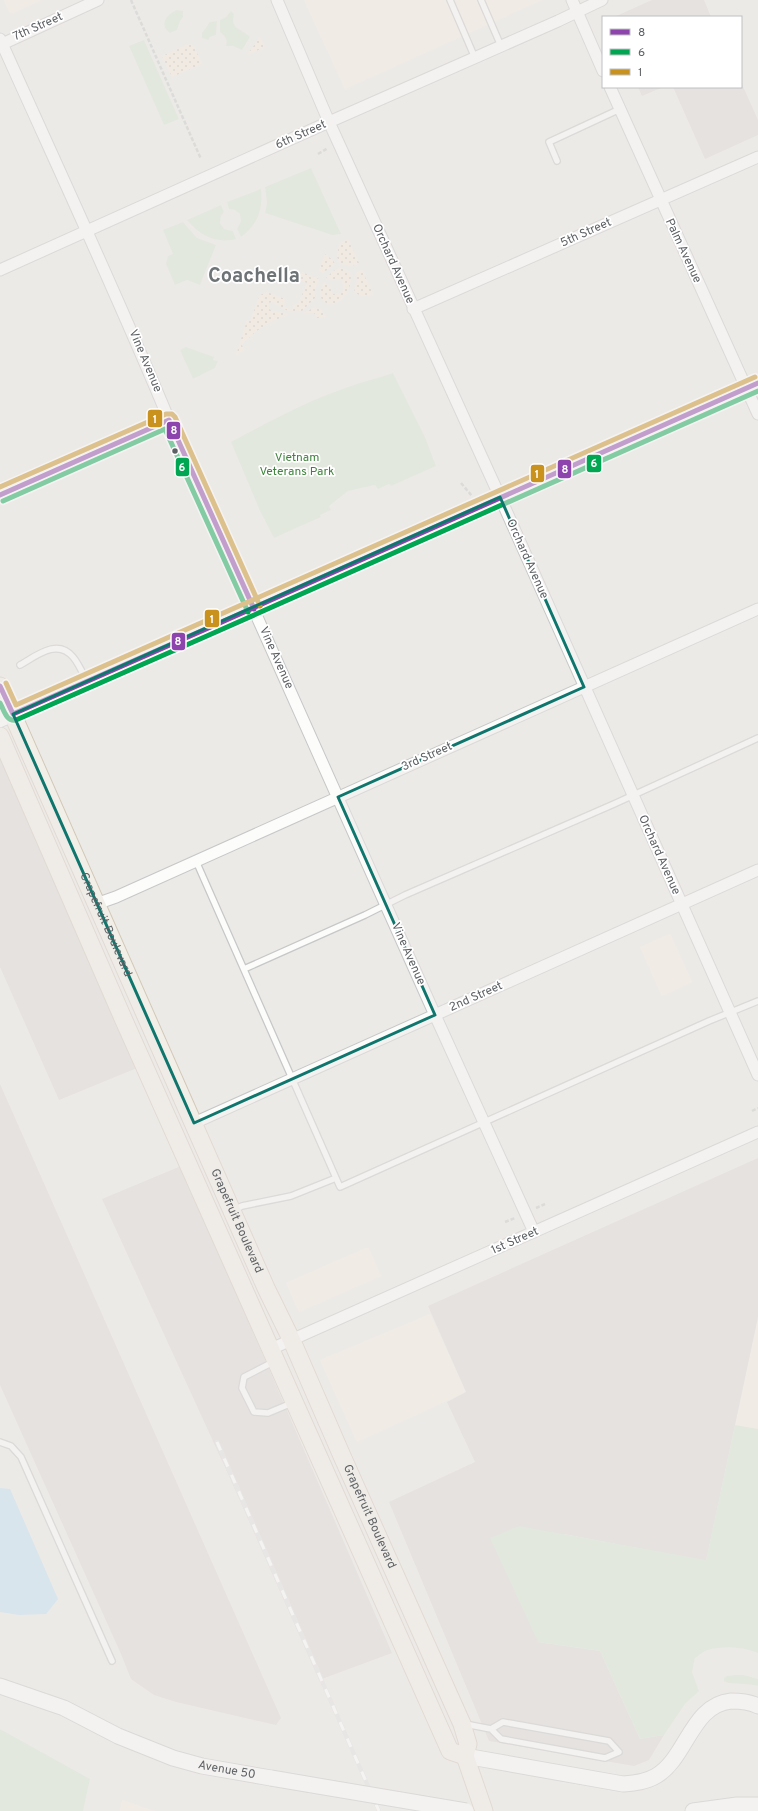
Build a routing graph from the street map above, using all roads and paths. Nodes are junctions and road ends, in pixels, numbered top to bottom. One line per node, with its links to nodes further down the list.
1 (98, 0): 9 (street, 7th Street)
2 (131, 0): 19 (path)
3 (277, 0): 15 (street, Orchard Avenue)
4 (450, 0): 11 (lane)
5 (481, 0): 10 (lane)
6 (572, 0): 8 (street)
7 (602, 0): 8 (street, 6th Street)
8 (577, 12): 10 (street, 6th Street); 12 (street)
9 (1, 42): 22 (street, Vine Avenue)
10 (501, 46): 11 (street, 6th Street)
11 (475, 58): 15 (street, 6th Street)
12 (602, 69)
13 (610, 88): 14 (street, Palm Avenue)
14 (620, 109): 20 (lane); 21 (street, Palm Avenue)
15 (329, 122): 22 (street, 6th Street); 24 (street, Orchard Avenue)
16 (332, 146): 17 (path)
17 (318, 154)
18 (758, 157): 21 (street, 5th Street)
19 (201, 159)
20 (557, 161)
21 (660, 200): 24 (street, 5th Street); 25 (street, Palm Avenue)
22 (86, 232): 23 (street, 6th Street); 27 (street, Vine Avenue)
23 (0, 270)
24 (413, 309): 31 (street, Orchard Avenue)
25 (752, 386): 26 (street, Palm Avenue); 31 (street)
26 (758, 414)
27 (169, 420): 29 (street); 32 (street, Vine Avenue)
28 (461, 483): 30 (path)
29 (0, 495)
30 (474, 498)
31 (500, 498): 32 (street); 37 (street, Orchard Avenue)
32 (254, 609): 35 (street); 42 (street, Vine Avenue)
33 (758, 610): 37 (street, 3rd Street)
34 (20, 665): 35 (lane)
35 (87, 682): 38 (street)
36 (0, 686): 38 (main road, Grapefruit Boulevard)
37 (584, 687): 41 (street, Orchard Avenue); 42 (street, 3rd Street)
38 (6, 717): 45 (main road, Grapefruit Boulevard)
39 (0, 736): 63 (main road, Grapefruit Boulevard)
40 (758, 738): 41 (lane)
41 (632, 796): 46 (lane); 47 (street, Orchard Avenue)
42 (338, 797): 43 (street, 3rd Street); 46 (street, Vine Avenue)
43 (196, 861): 45 (street, 3rd Street); 48 (lane)
44 (758, 870): 47 (street, 2nd Street)
45 (96, 904): 56 (main road, Grapefruit Boulevard)
46 (386, 904): 48 (lane); 51 (street, Vine Avenue)
47 (681, 905): 50 (street, Orchard Avenue); 51 (street, 2nd Street)
48 (244, 969): 53 (lane)
49 (758, 1001): 50 (lane)
50 (730, 1013): 52 (street, Orchard Avenue); 57 (lane)
51 (435, 1015): 53 (street, 2nd Street); 57 (street, Vine Avenue)
52 (758, 1075)
53 (292, 1079): 56 (street, 2nd Street); 59 (lane)
54 (758, 1108): 55 (path)
55 (752, 1111)
56 (194, 1122): 60 (main road, Grapefruit Boulevard)
57 (484, 1122): 59 (lane); 61 (street, Vine Avenue)
58 (758, 1132): 61 (street, 1st Street)
59 (336, 1178): 60 (lane)
60 (233, 1211): 62 (main road, Grapefruit Boulevard)
61 (534, 1232): 62 (street, 1st Street)
62 (292, 1341): 63 (street, 1st Street); 69 (main road, Grapefruit Boulevard)
63 (274, 1355): 64 (main road, Grapefruit Boulevard); 64 (lane)
64 (294, 1402): 71 (main road, Grapefruit Boulevard)
65 (0, 1442): 66 (lane)
66 (112, 1661)
67 (0, 1686): 73 (main road, Avenue 50, bridge)
68 (758, 1706): 71 (main road)
69 (462, 1724): 70 (lane); 71 (main road, Grapefruit Boulevard)
70 (491, 1729): 70 (lane)
71 (465, 1756): 74 (main road, Grapefruit Boulevard)
72 (758, 1805): 75 (main road)
73 (466, 1811)
74 (484, 1811)
75 (693, 1811)

